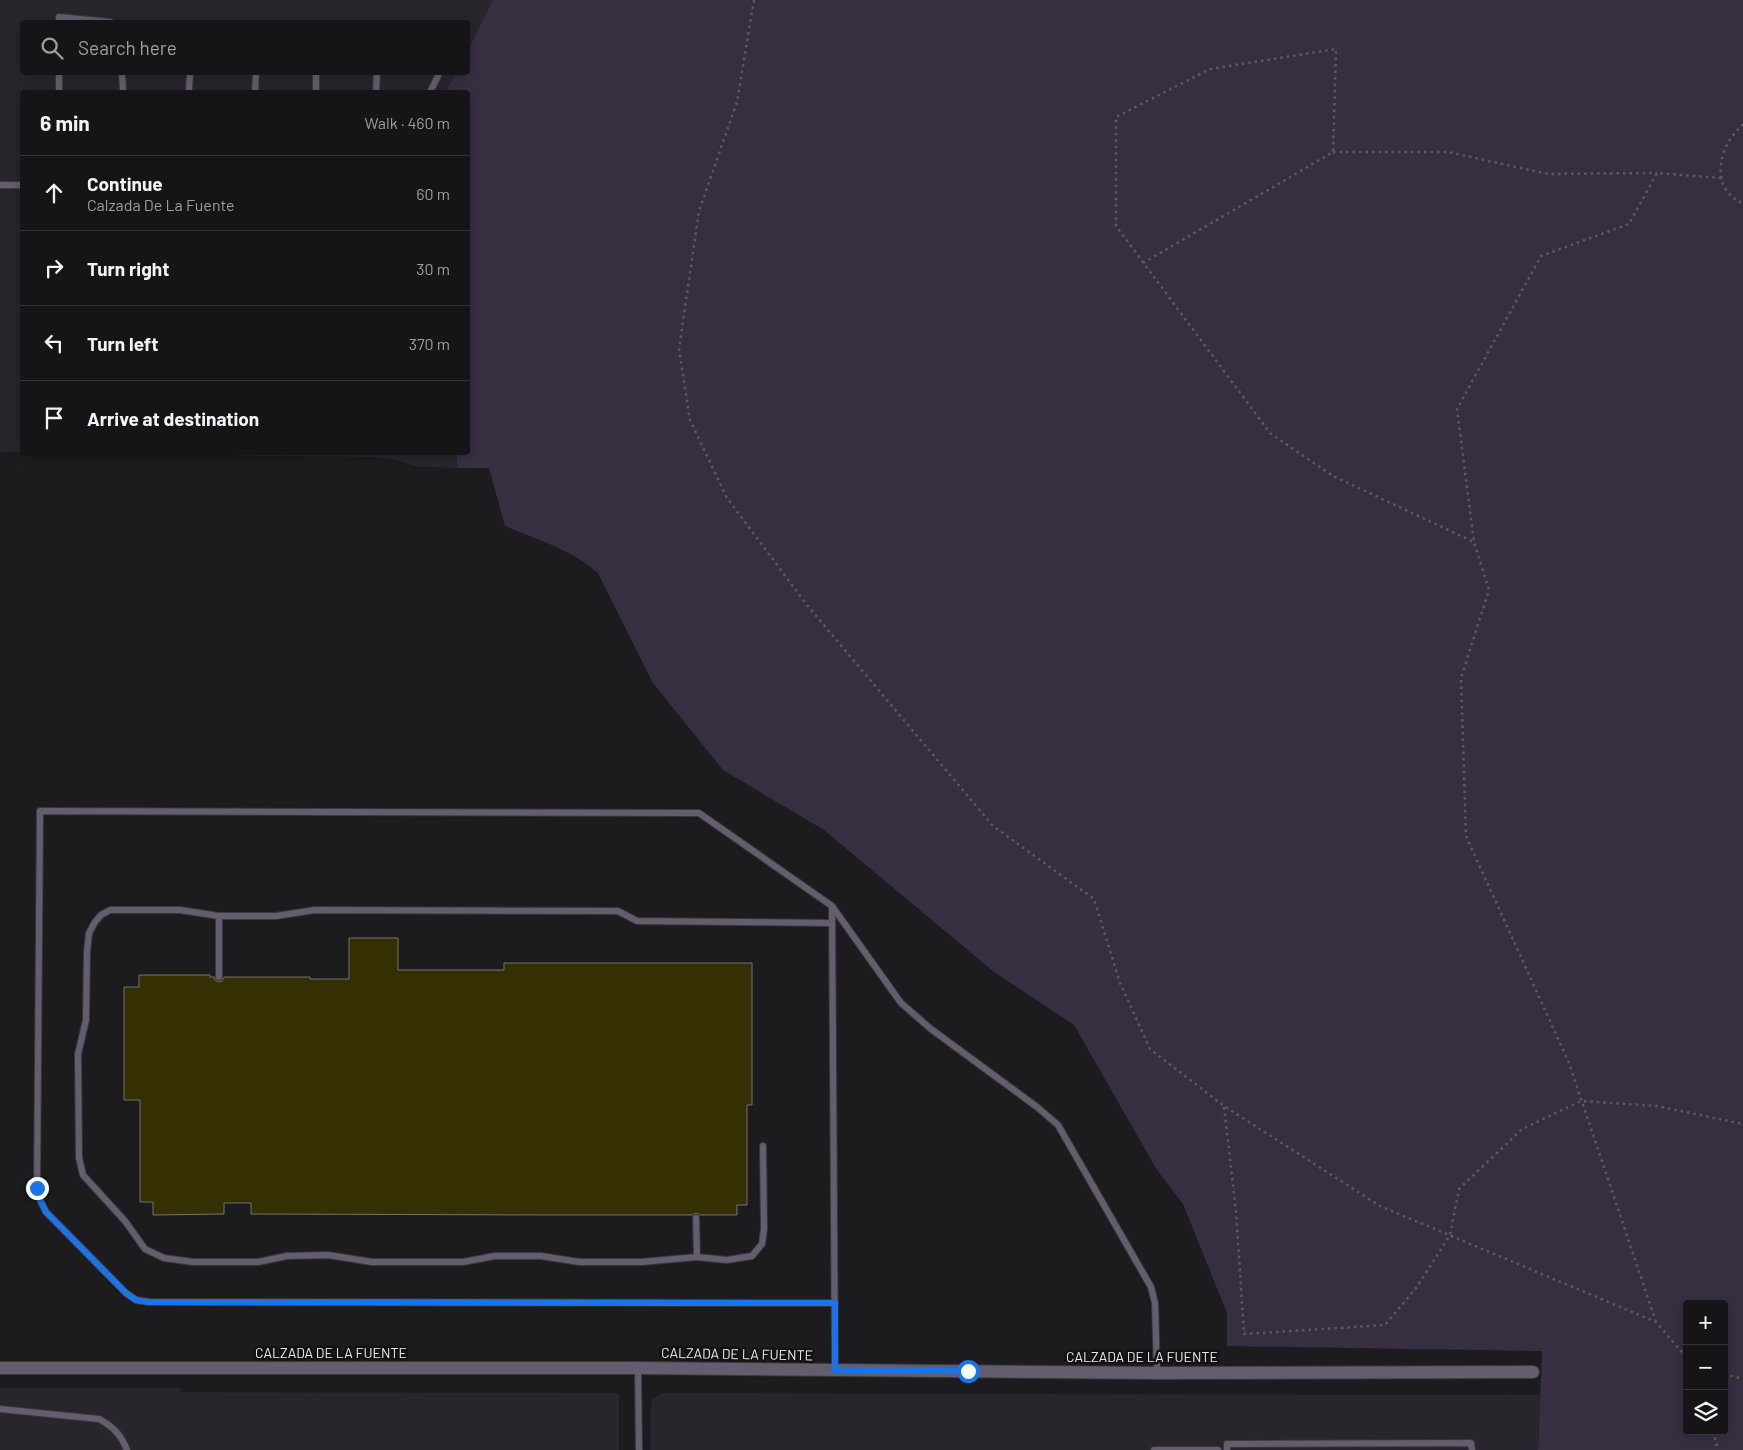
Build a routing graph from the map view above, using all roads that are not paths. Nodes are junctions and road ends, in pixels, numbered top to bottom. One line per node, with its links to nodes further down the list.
1 (59, 20): 2 (lane)
2 (90, 20)
3 (59, 75): 10 (lane)
4 (122, 75): 11 (lane)
5 (190, 75): 12 (lane)
6 (256, 75): 13 (lane)
7 (316, 75): 14 (lane)
8 (377, 75): 15 (lane)
9 (438, 75): 16 (lane)
10 (59, 90)
11 (122, 90)
12 (189, 90)
13 (255, 90)
14 (316, 90)
15 (376, 90)
16 (431, 90)
17 (0, 185): 18 (lane)
18 (20, 185)
19 (832, 906): 21 (lane); 26 (lane); 30 (lane)
20 (219, 916): 21 (lane); 22 (lane); 25 (lane)
21 (832, 923): 26 (lane)
22 (219, 977)
23 (763, 1146): 25 (lane)
24 (696, 1218): 25 (lane)
25 (697, 1257)
26 (835, 1303): 29 (lane)
27 (0, 1368): 28 (street, CALZADA DE LA FUENTE)
28 (638, 1368): 29 (street, CALZADA DE LA FUENTE); 34 (lane)
29 (835, 1370): 30 (street, CALZADA DE LA FUENTE)
30 (1157, 1372): 31 (street, CALZADA DE LA FUENTE)
31 (1533, 1372)
32 (0, 1409): 33 (lane)
33 (127, 1450)
34 (639, 1450)
35 (1154, 1450): 36 (lane)
36 (1218, 1450)
37 (1227, 1450): 38 (lane)
38 (1472, 1450)

